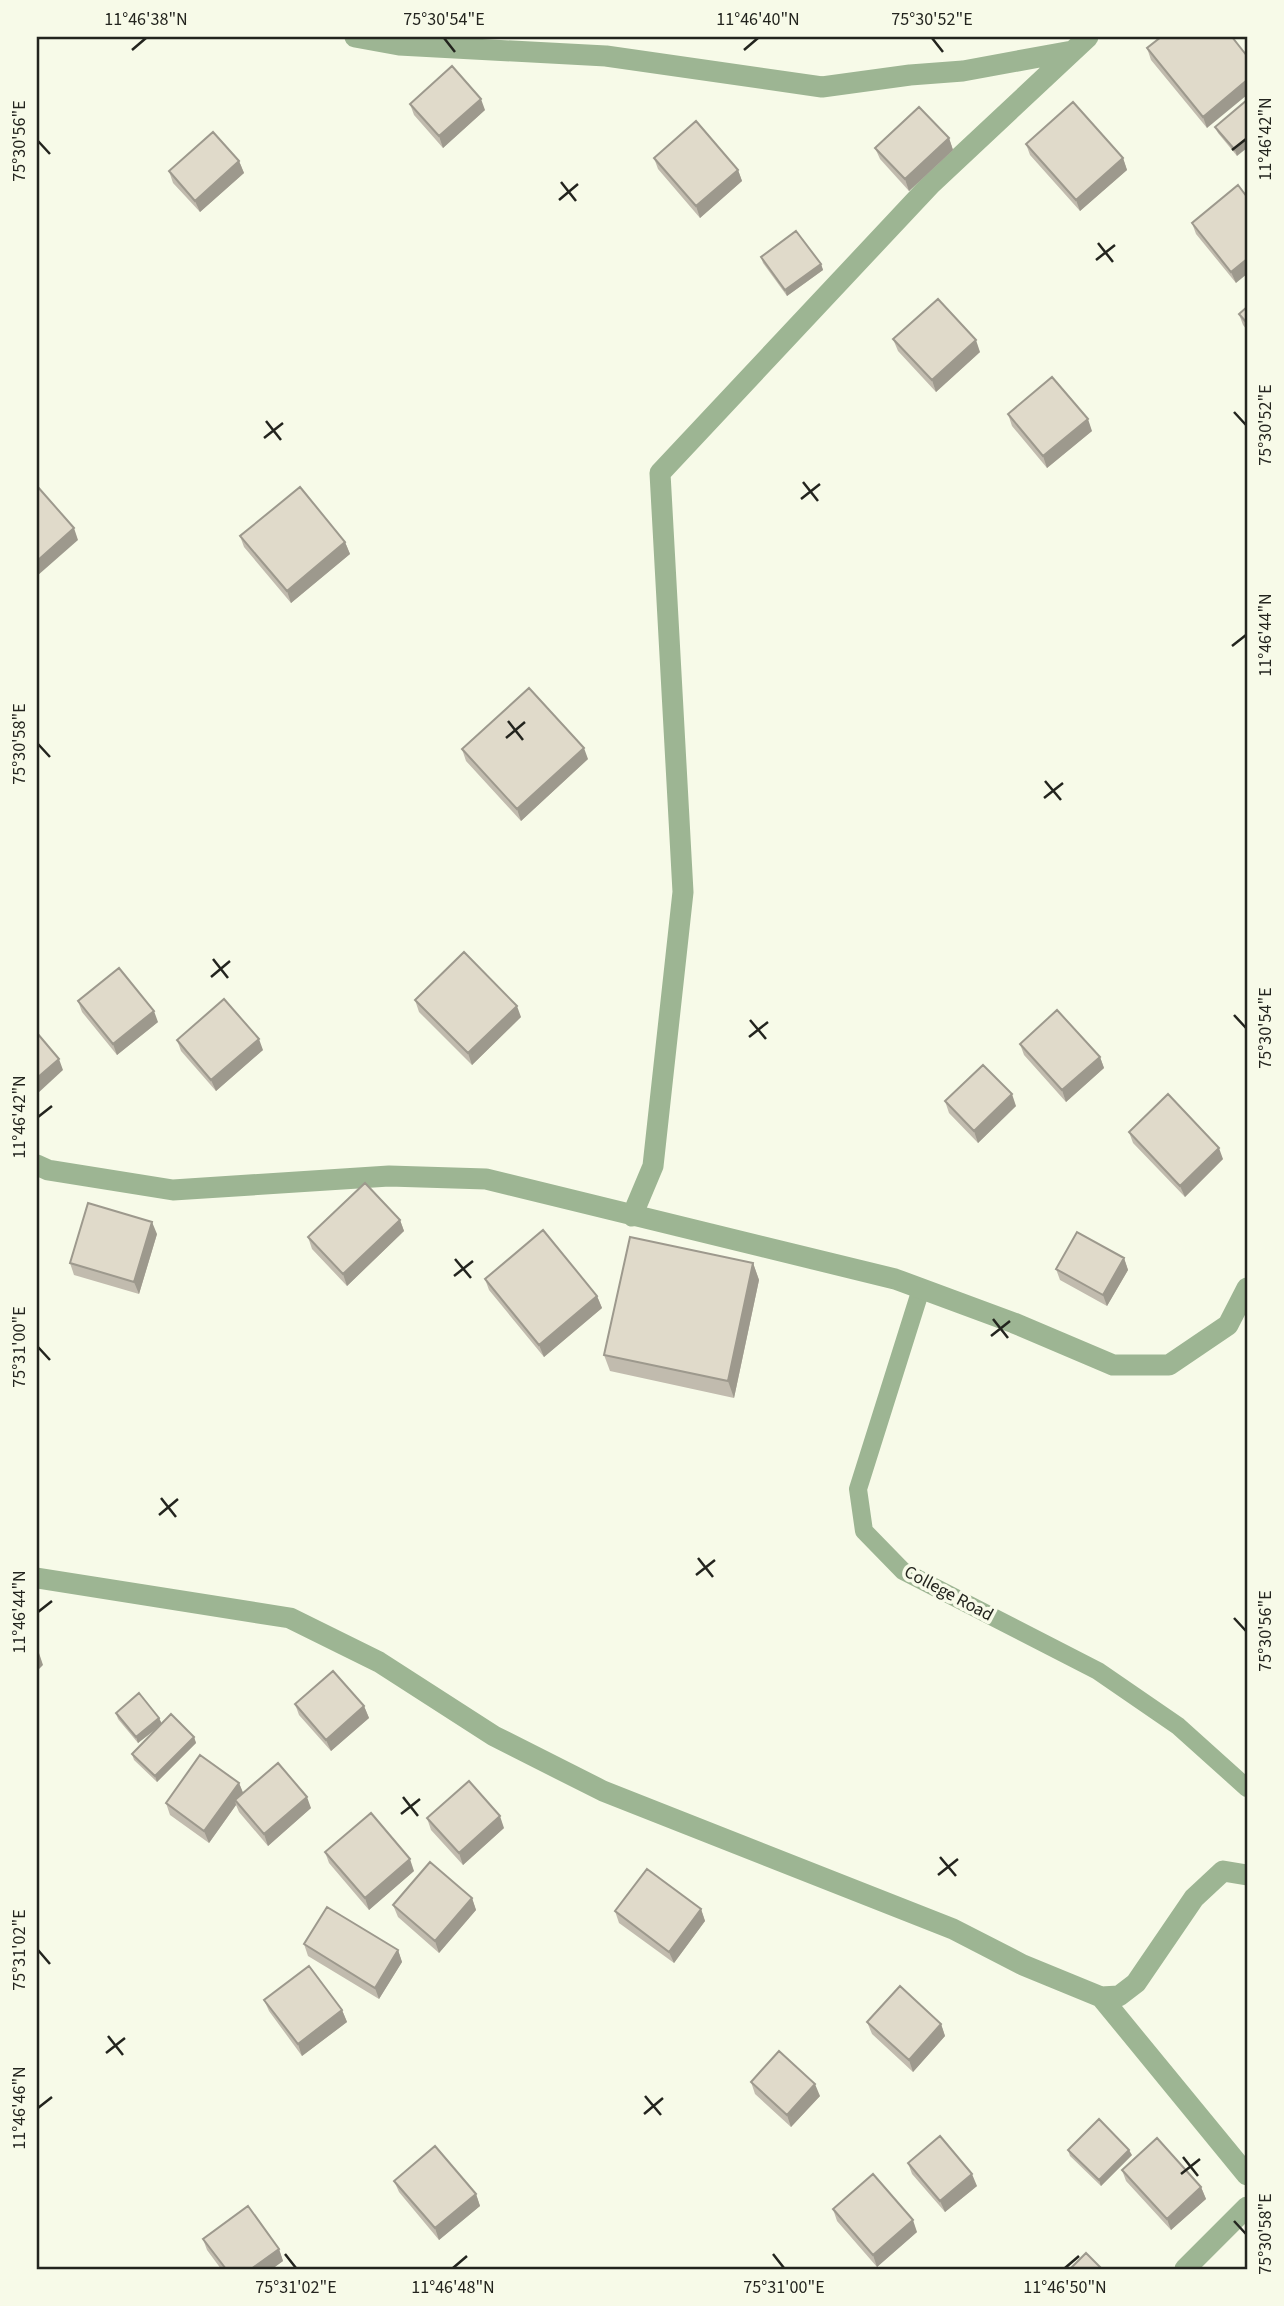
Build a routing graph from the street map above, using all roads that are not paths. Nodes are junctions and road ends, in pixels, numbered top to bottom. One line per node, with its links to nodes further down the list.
1 (355, 37): 3 (street)
2 (1088, 37): 3 (street)
3 (1072, 51): 5 (street)
4 (37, 1165): 5 (street)
5 (632, 1216): 7 (street)
6 (1247, 1288): 7 (street)
7 (921, 1289): 9 (lane, College Road)
8 (37, 1578): 11 (street)
9 (1247, 1788)
10 (1247, 1875): 11 (street)
11 (1101, 1997): 12 (street)
12 (1247, 2175)
13 (1247, 2207): 14 (street)
14 (1185, 2269)

